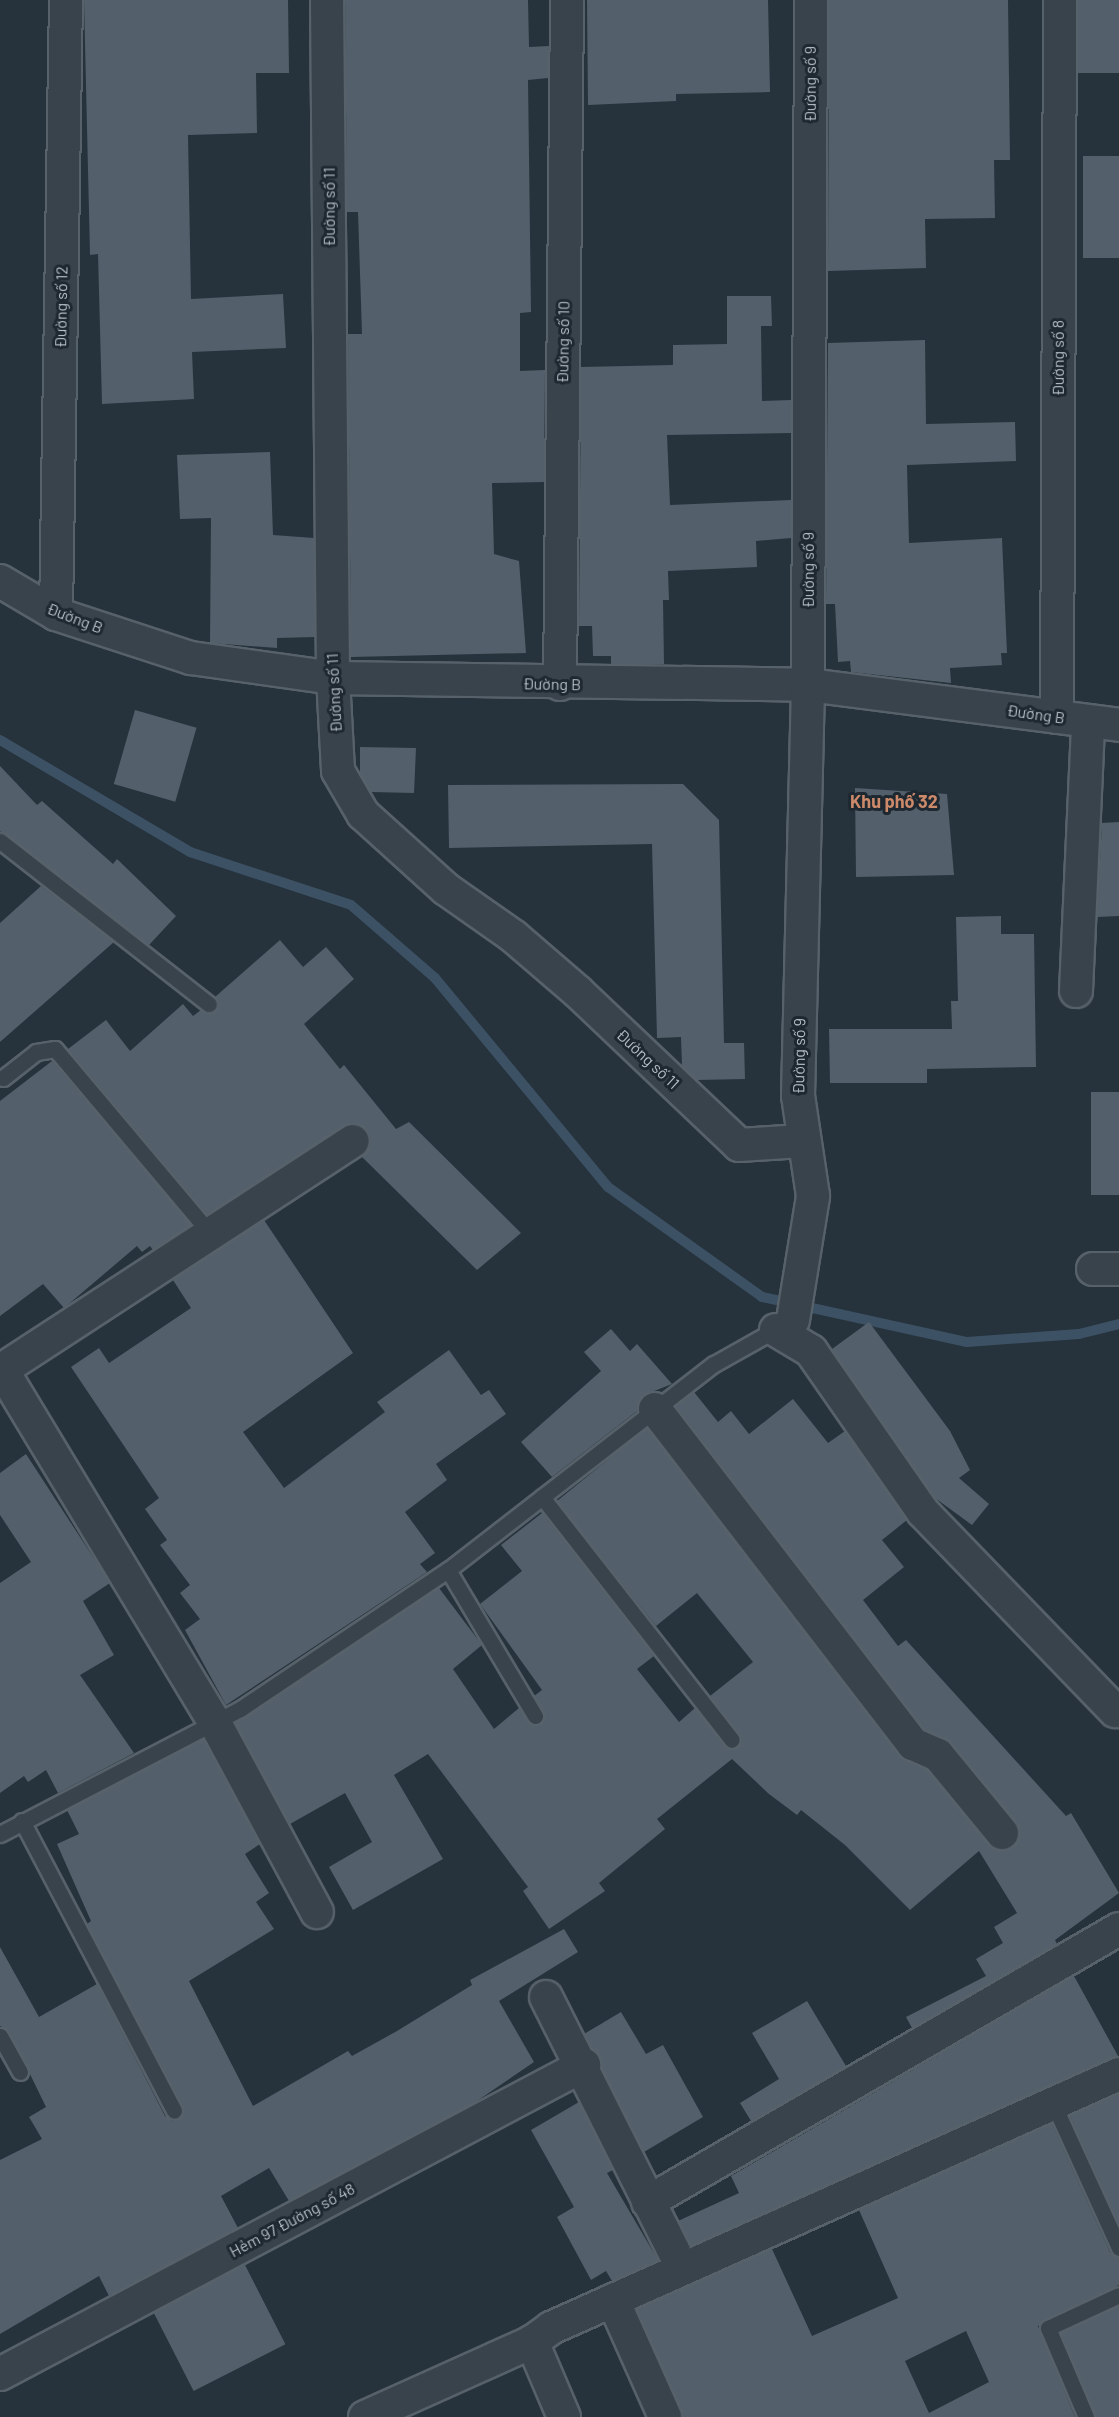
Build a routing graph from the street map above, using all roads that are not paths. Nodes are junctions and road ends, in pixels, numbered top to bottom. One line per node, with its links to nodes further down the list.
1 (66, 0): 7 (street, Đường số 12)
2 (327, 0): 8 (street, Đường số 11)
3 (567, 0): 9 (street, Đường số 10)
4 (811, 0): 10 (street, Đường số 9)
5 (1060, 0): 11 (street, Đường số 8)
6 (0, 582): 7 (street, Đường B)
7 (56, 614): 8 (street, Đường B)
8 (333, 678): 9 (street, Đường B); 19 (street, Đường số 11)
9 (560, 684): 10 (street, Đường B)
10 (808, 686): 11 (street, Đường B); 19 (street, Đường số 9)
11 (1057, 717): 12 (street, Đường B)
12 (1088, 722): 13 (street, Đường B); 15 (street)
13 (1119, 725)
14 (0, 841): 16 (lane)
15 (1076, 991)
16 (210, 1004)
17 (3, 1078): 20 (lane)
18 (353, 1141): 20 (street)
19 (802, 1141): 21 (street, Đường số 9)
20 (211, 1234): 22 (street)
21 (784, 1325): 23 (lane); 26 (street)
22 (1, 1370): 28 (street)
23 (655, 1409): 24 (lane); 31 (street)
24 (542, 1497): 25 (lane); 29 (lane)
25 (448, 1570): 27 (lane); 28 (lane)
26 (1115, 1711)
27 (535, 1716)
28 (214, 1721): 30 (lane); 33 (street)
29 (732, 1740)
30 (22, 1821): 32 (lane); 41 (lane)
31 (1002, 1833)
32 (0, 1834)
33 (317, 1912)
34 (1119, 1929): 42 (street)
35 (546, 1997): 37 (street)
36 (0, 2036): 38 (lane)
37 (584, 2066): 42 (street); 48 (street, Hẻm 97 Đường số 48)
38 (20, 2072)
39 (1119, 2074): 40 (street)
40 (1053, 2103): 43 (lane); 46 (street)
41 (174, 2111)
42 (648, 2202): 44 (street)
43 (1119, 2248)
44 (674, 2252)
45 (1119, 2295): 52 (lane)
46 (613, 2300): 47 (street); 51 (street)
47 (532, 2342): 49 (street); 50 (street)
48 (0, 2374)
49 (368, 2416)
50 (564, 2417)
51 (665, 2417)
52 (1086, 2417)

